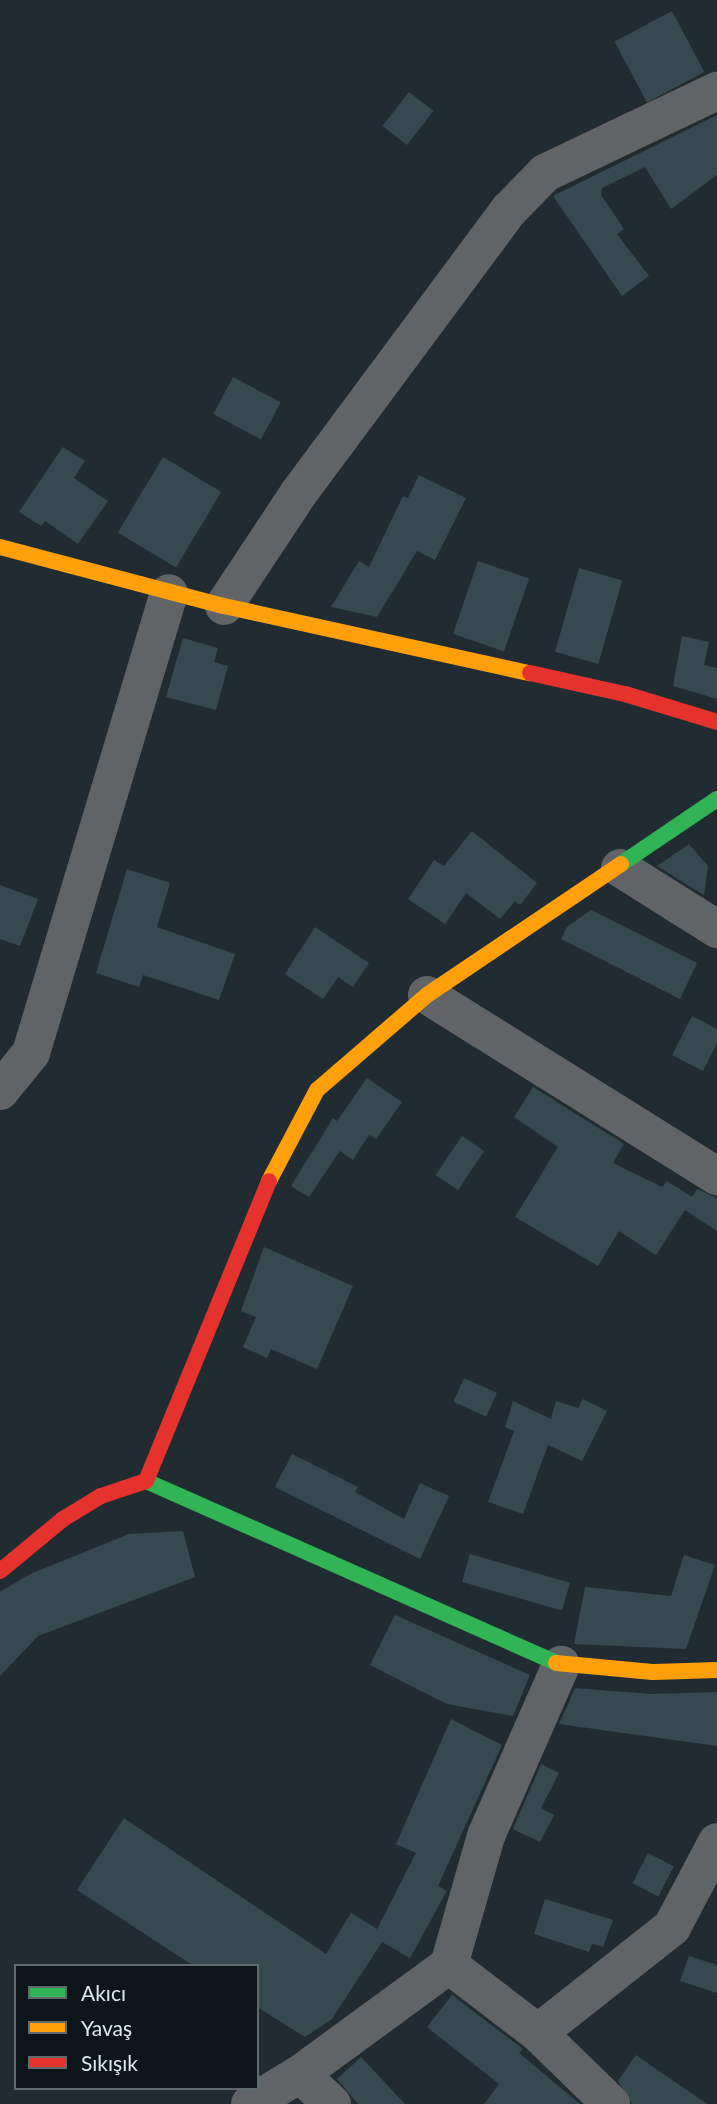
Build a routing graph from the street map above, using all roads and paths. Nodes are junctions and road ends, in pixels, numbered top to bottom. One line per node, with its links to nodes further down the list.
1 (717, 91): 4 (street)
2 (0, 547): 3 (street)
3 (169, 593): 4 (street); 10 (street)
4 (224, 606): 5 (street)
5 (717, 722)
6 (717, 799): 7 (street)
7 (620, 868): 8 (street); 9 (street)
8 (717, 929)
9 (427, 995): 11 (street); 12 (street)
10 (0, 1091)
11 (717, 1177)
12 (146, 1480): 13 (street); 14 (street)
13 (0, 1571)
14 (561, 1665): 15 (street); 17 (street)
15 (717, 1670)
16 (717, 1842): 18 (street)
17 (449, 1965): 18 (street); 19 (street)
18 (538, 2033): 22 (street)
19 (300, 2074): 20 (street); 21 (street)
20 (250, 2104)
21 (332, 2104)
22 (611, 2104)

